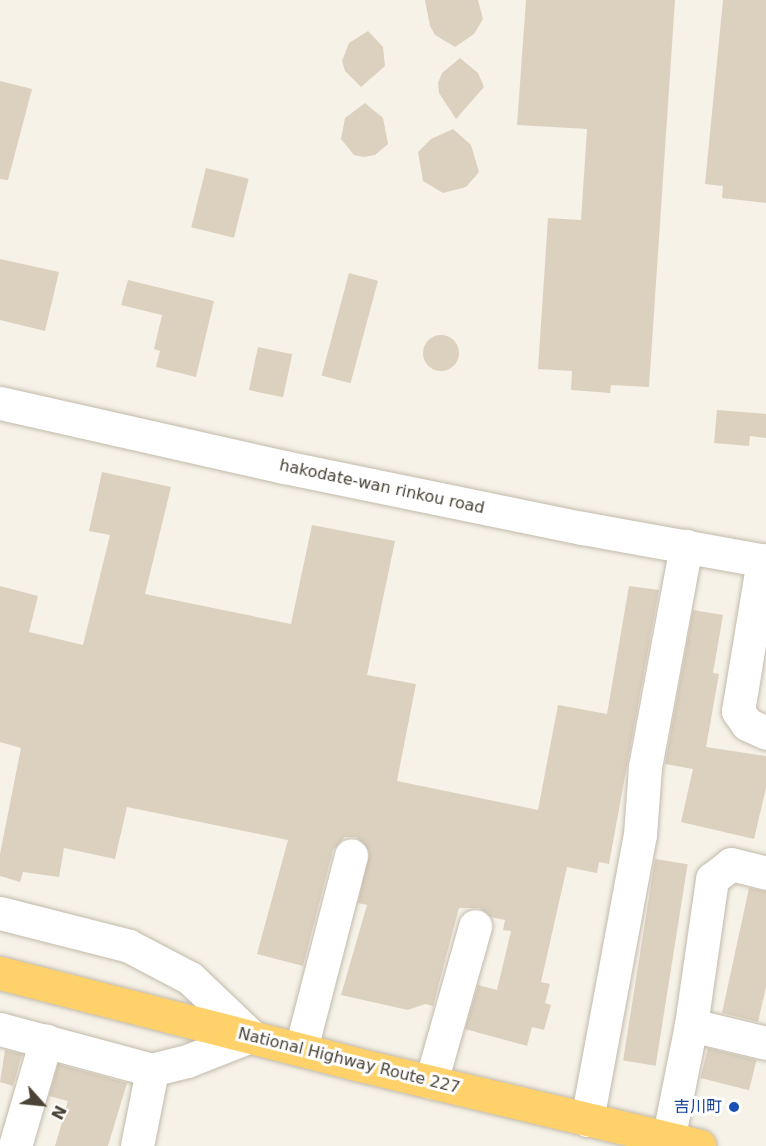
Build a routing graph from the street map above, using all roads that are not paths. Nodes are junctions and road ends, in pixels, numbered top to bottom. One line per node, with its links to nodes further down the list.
1 (0, 403): 2 (street, hakodate-wan rinkou road)
2 (686, 546): 3 (street, hakodate-wan rinkou road); 18 (street)
3 (764, 560): 4 (street)
4 (766, 733)
5 (351, 855): 15 (street)
6 (766, 873): 10 (street)
7 (0, 913): 12 (street)
8 (475, 926): 17 (street)
9 (0, 973): 12 (highway, National Highway Route 227)
10 (691, 1025): 14 (street); 19 (street)
11 (0, 1029): 13 (street)
12 (251, 1036): 15 (highway, National Highway Route 227); 16 (street)
13 (46, 1040): 16 (street); 20 (street)
14 (766, 1043)
15 (301, 1049): 17 (highway, National Highway Route 227)
16 (152, 1070): 21 (street)
17 (430, 1082): 18 (highway, National Highway Route 227)
18 (587, 1120): 19 (highway, National Highway Route 227)
19 (668, 1140): 22 (highway, National Highway Route 227)
20 (15, 1146)
21 (137, 1146)
22 (699, 1146)

